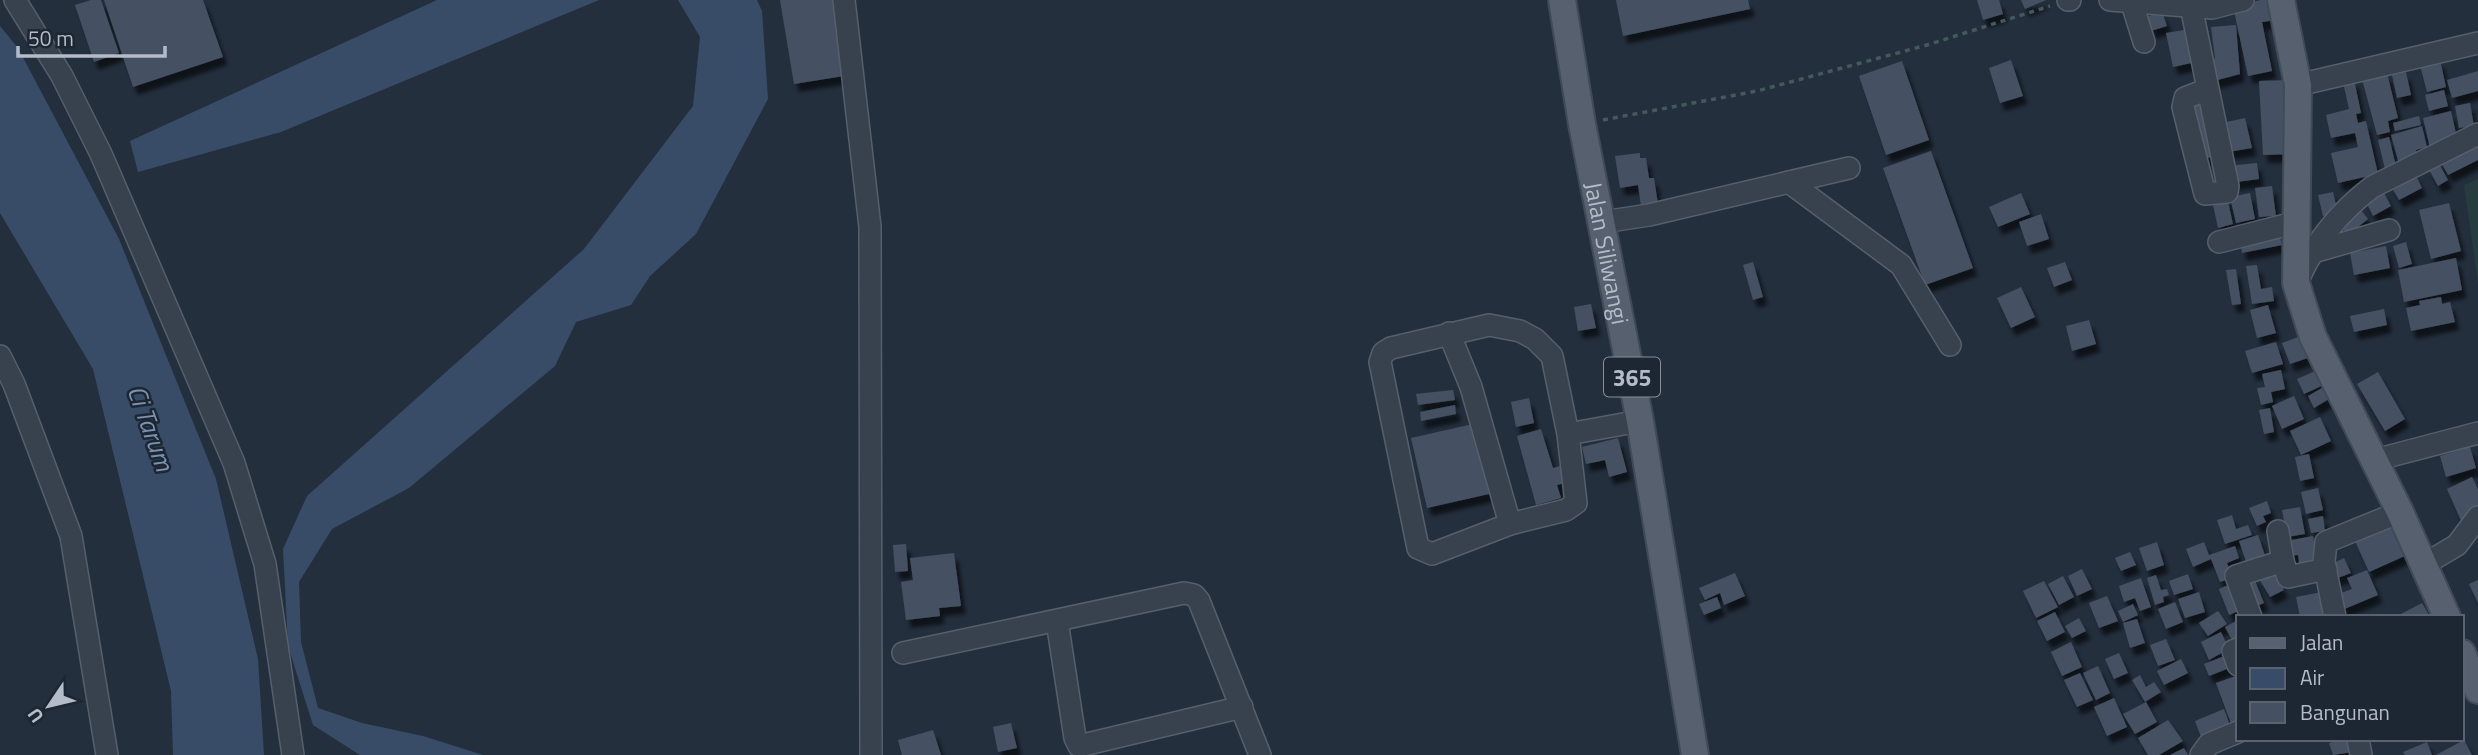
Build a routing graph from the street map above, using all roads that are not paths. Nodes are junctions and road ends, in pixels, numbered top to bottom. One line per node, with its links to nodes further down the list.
1 (15, 0): 49 (street)
2 (844, 0): 50 (street)
3 (1562, 0): 16 (main road, Jalan Siliwangi / 365)
4 (2110, 0): 5 (street)
5 (2131, 0): 8 (street); 9 (street)
6 (2243, 0): 8 (street)
7 (2281, 0): 11 (main road)
8 (2191, 6): 12 (street)
9 (2144, 43)
10 (2478, 43): 11 (street)
11 (2298, 85): 17 (main road)
12 (2208, 89)
13 (2478, 134): 20 (street)
14 (1849, 169): 15 (street)
15 (1789, 182): 16 (street); 23 (street)
16 (1603, 222): 26 (main road, Jalan Siliwangi / 365)
17 (2297, 222): 19 (street); 21 (main road)
18 (2389, 230): 20 (street)
19 (2219, 242)
20 (2310, 253): 21 (street)
21 (2296, 282): 29 (main road)
22 (1449, 333): 28 (street); 32 (street); 32 (street)
23 (1950, 345)
24 (0, 356): 25 (street)
25 (7, 387): 48 (street)
26 (1640, 421): 28 (street); 52 (main road, Jalan Siliwangi / 365)
27 (2478, 433): 29 (street)
28 (1568, 434): 32 (street)
29 (2375, 460): 30 (main road)
30 (2400, 512): 37 (main road); 38 (street)
31 (2478, 517): 34 (street)
32 (1510, 524)
33 (2278, 531): 36 (street)
34 (2457, 545): 35 (street); 37 (street)
35 (2478, 551)
36 (2283, 561): 38 (street); 39 (street)
37 (2425, 564): 41 (main road)
38 (2326, 569): 40 (street)
39 (2250, 615)
40 (2334, 615)
41 (2446, 615)
42 (1057, 621): 43 (street); 46 (street); 46 (street)
43 (903, 653)
44 (2464, 658): 45 (main road)
45 (2478, 690)
46 (1242, 707): 51 (street)
47 (2236, 733): 53 (street)
48 (107, 755)
49 (293, 755)
50 (871, 755)
51 (1260, 755)
52 (1695, 755)
53 (2202, 755)

